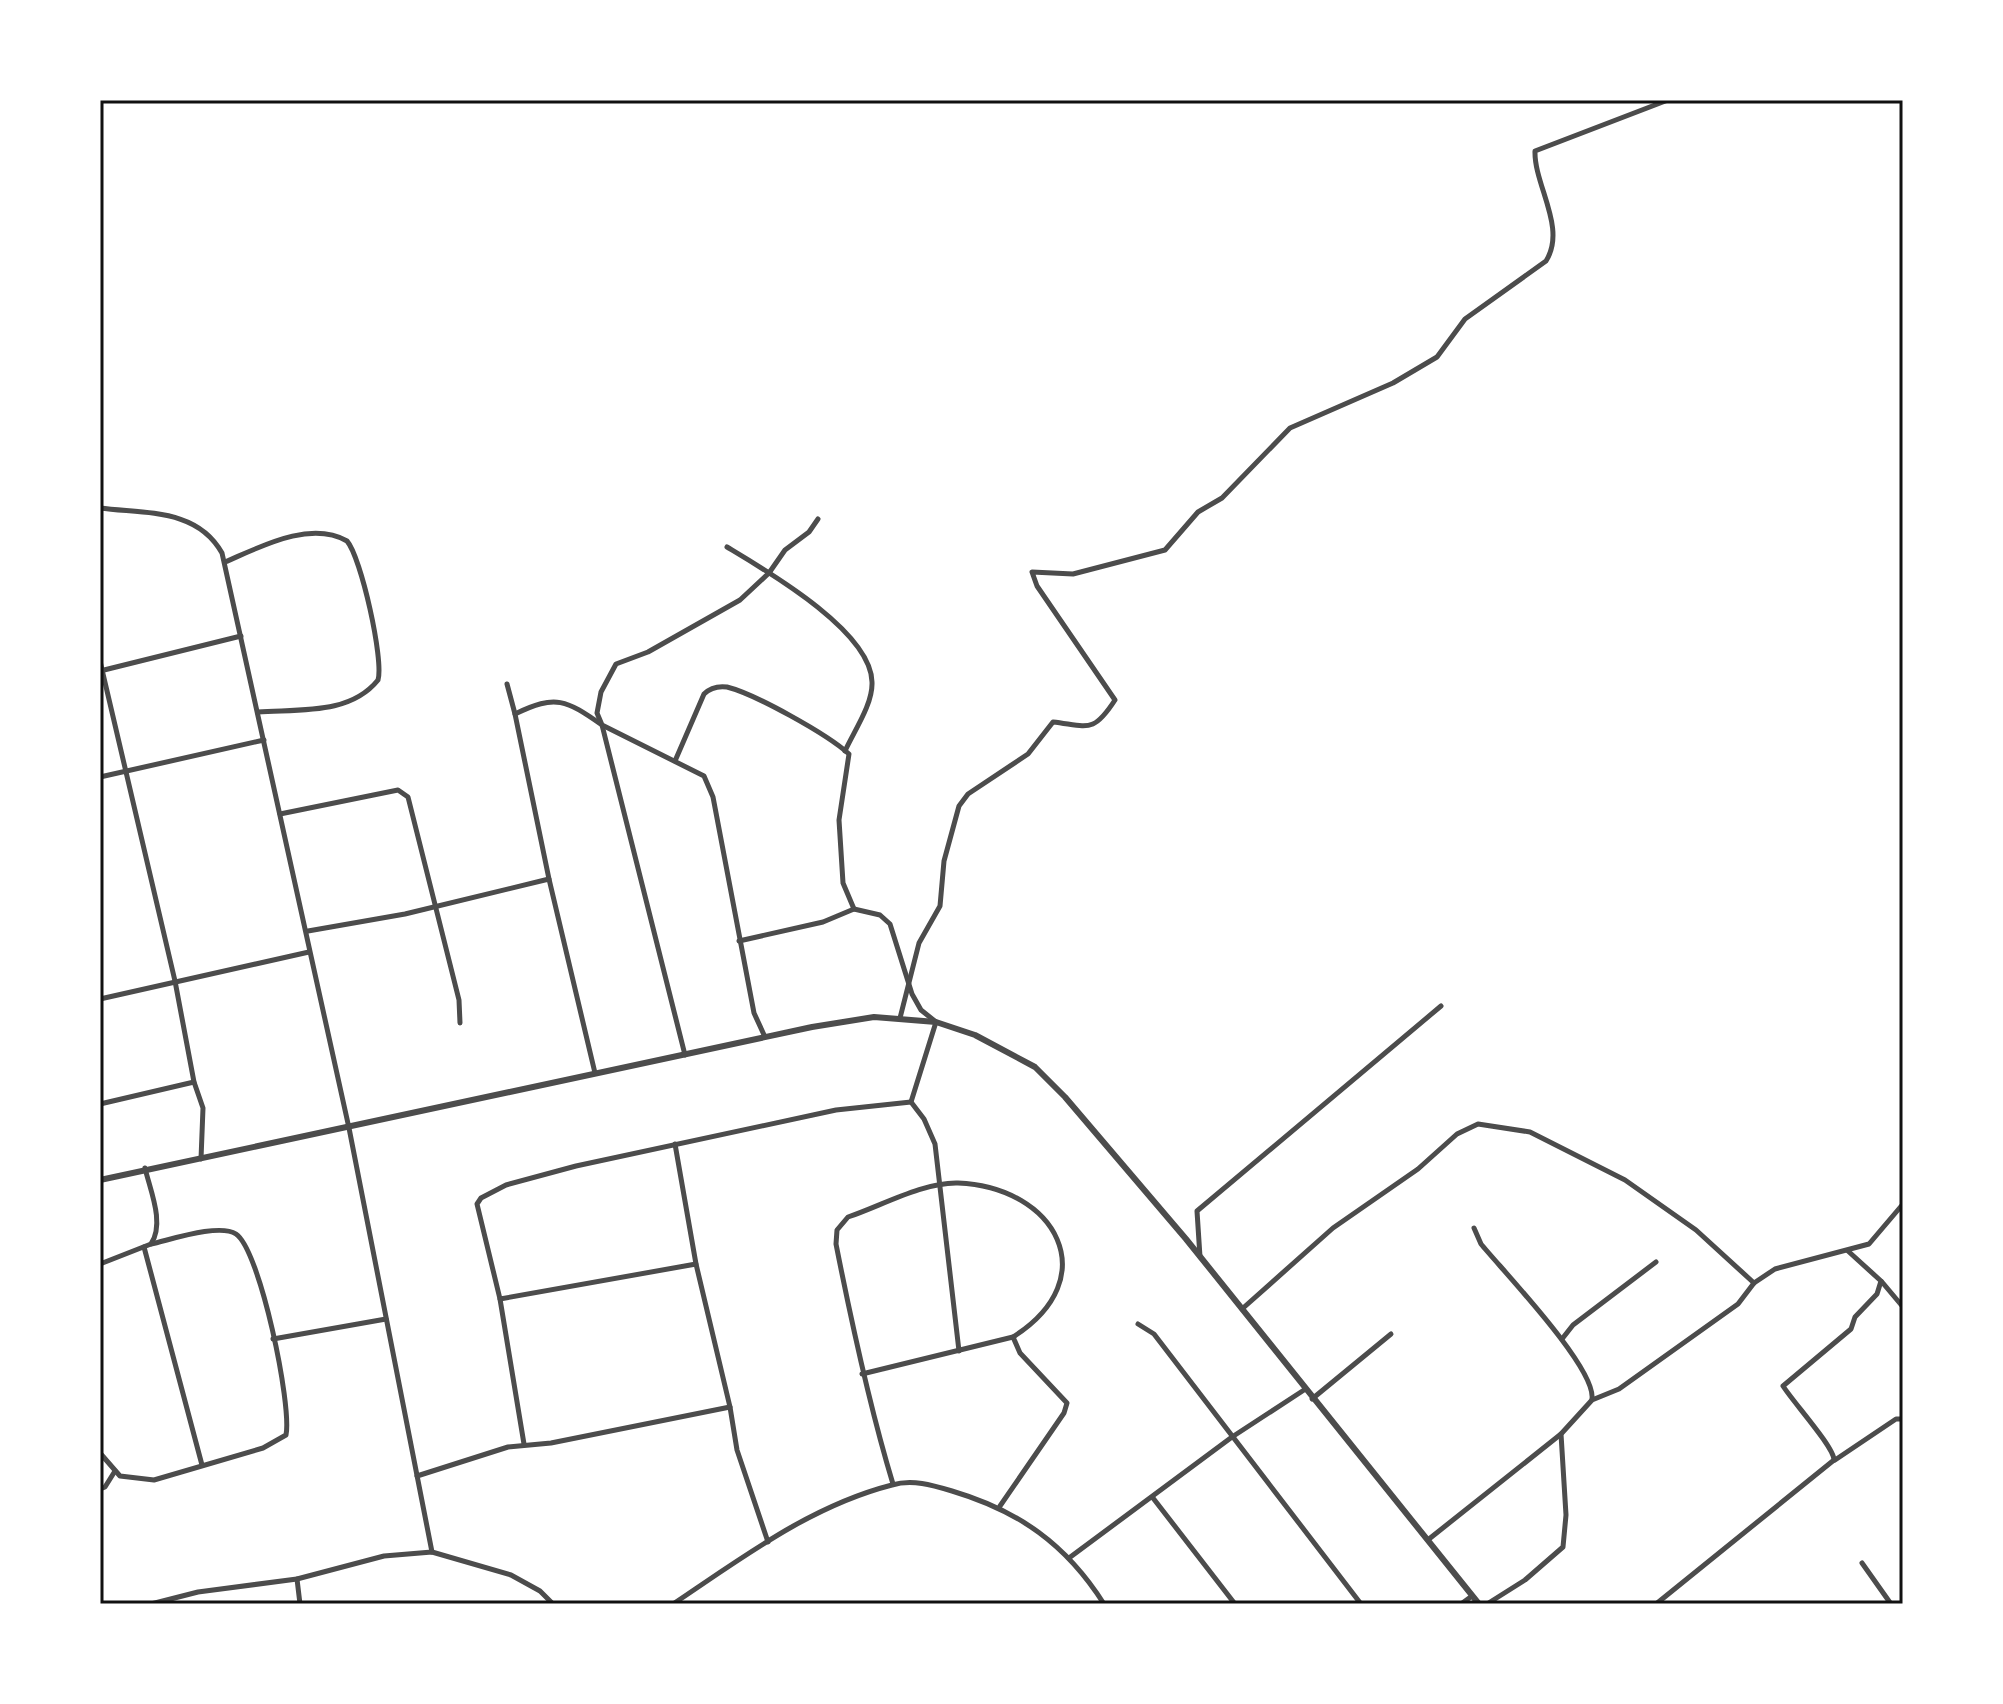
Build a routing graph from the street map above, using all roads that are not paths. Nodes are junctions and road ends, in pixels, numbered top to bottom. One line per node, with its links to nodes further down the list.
1 (1668, 100): 27 (street)
2 (100, 508): 5 (street)
3 (818, 519): 6 (street)
4 (727, 547): 6 (street)
5 (225, 562): 7 (street); 11 (street)
6 (769, 573): 13 (street); 15 (street)
7 (241, 636): 9 (street); 11 (street)
8 (100, 661): 9 (street)
9 (101, 670): 17 (street)
10 (507, 684): 12 (street)
11 (258, 712): 14 (street)
12 (515, 714): 13 (street); 20 (street)
13 (602, 725): 16 (street); 34 (street)
14 (264, 740): 17 (street); 19 (street)
15 (845, 751): 16 (street); 22 (street)
16 (675, 761): 24 (street)
17 (123, 772): 18 (street); 26 (street)
18 (100, 777)
19 (280, 814): 21 (street); 23 (street)
20 (549, 879): 21 (street); 35 (street)
21 (436, 906): 23 (street); 32 (street)
22 (854, 909): 24 (street); 27 (street)
23 (308, 931): 25 (street)
24 (739, 941): 33 (street)
25 (309, 952): 26 (street); 39 (street)
26 (175, 981): 28 (street); 36 (street)
27 (908, 981): 30 (street); 31 (street)
28 (100, 999)
29 (1441, 1006): 50 (street)
30 (900, 1018): 31 (street); 33 (street)
31 (936, 1022): 37 (street); 50 (street)
32 (460, 1023)
33 (765, 1037): 34 (street)
34 (685, 1056): 35 (street)
35 (595, 1073): 39 (street)
36 (194, 1082): 38 (street); 41 (street)
37 (911, 1102): 40 (street); 44 (street)
38 (100, 1104)
39 (349, 1128): 41 (street); 59 (street)
40 (675, 1144): 53 (street); 56 (street)
41 (201, 1159): 42 (street)
42 (145, 1168): 43 (street); 47 (street)
43 (100, 1180)
44 (943, 1184): 62 (street); 65 (street); 66 (street)
45 (1903, 1204): 49 (street)
46 (1474, 1228): 64 (street)
47 (151, 1244): 48 (street); 63 (street)
48 (144, 1247): 52 (street); 77 (street)
49 (1848, 1251): 54 (street); 55 (street)
50 (1201, 1258): 58 (street)
51 (1656, 1262): 64 (street)
52 (100, 1264)
53 (696, 1264): 56 (street); 70 (street)
54 (1881, 1281): 57 (street); 76 (street)
55 (1754, 1283): 58 (street); 69 (street)
56 (500, 1299): 74 (street)
57 (1903, 1307)
58 (1241, 1310): 67 (street)
59 (386, 1319): 63 (street); 79 (street)
60 (1138, 1324): 73 (street)
61 (1391, 1334): 68 (street)
62 (1013, 1337): 65 (street); 83 (street)
63 (273, 1339): 77 (street)
64 (1562, 1339): 69 (street)
65 (959, 1351): 66 (street)
66 (862, 1374): 80 (street)
67 (1304, 1390): 68 (street); 73 (street)
68 (1312, 1399): 84 (street)
69 (1592, 1400): 72 (street)
70 (730, 1407): 74 (street); 85 (street)
71 (1903, 1419): 76 (street)
72 (1561, 1434): 84 (street); 100 (street)
73 (1232, 1437): 82 (street); 97 (street)
74 (524, 1444): 79 (street)
75 (100, 1453): 78 (street)
76 (1834, 1460): 101 (street)
77 (202, 1465): 78 (street)
78 (115, 1471): 81 (street)
79 (417, 1476): 86 (street)
80 (893, 1484): 83 (street); 85 (street)
81 (100, 1489)
82 (1153, 1498): 87 (street); 96 (street)
83 (1000, 1506): 87 (street)
84 (1429, 1539): 90 (street)
85 (768, 1542): 94 (street)
86 (432, 1552): 89 (street); 93 (street)
87 (1069, 1558): 95 (street)
88 (1862, 1563): 102 (street)
89 (297, 1579): 91 (street); 92 (street)
90 (1472, 1596): 98 (street); 99 (street)
91 (151, 1604)
92 (300, 1604)
93 (553, 1604)
94 (673, 1604)
95 (1104, 1604)
96 (1235, 1604)
97 (1361, 1604)
98 (1461, 1604)
99 (1479, 1604)
100 (1487, 1604)
101 (1656, 1604)
102 (1891, 1604)

